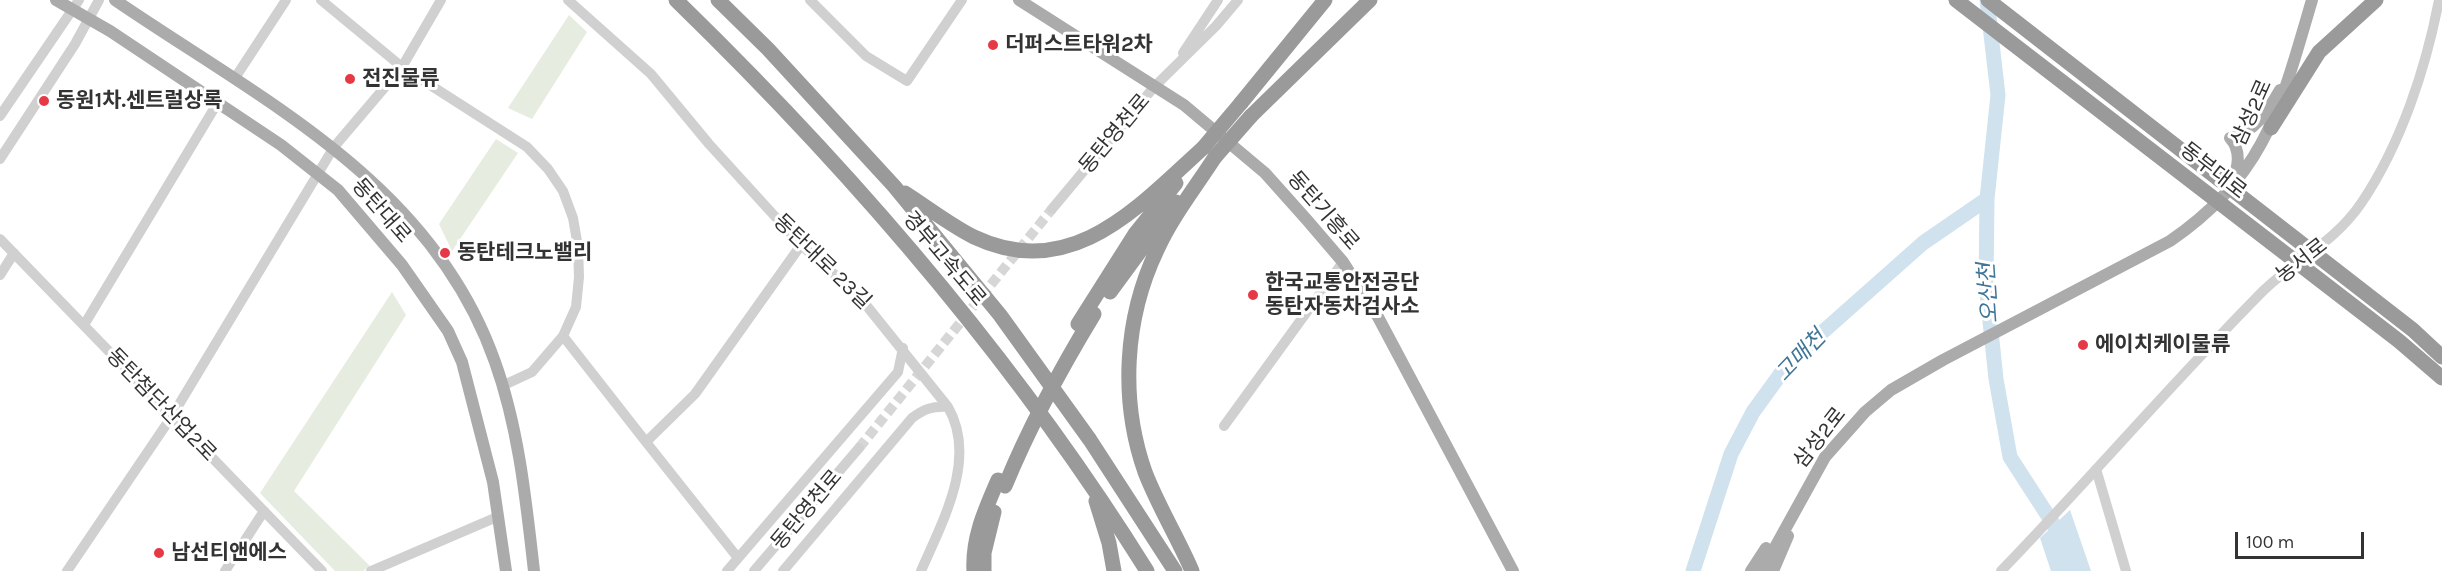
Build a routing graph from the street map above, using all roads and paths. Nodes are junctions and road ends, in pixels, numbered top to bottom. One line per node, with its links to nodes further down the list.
1 (56, 0): 23 (main road, 동탄대로)
2 (99, 0): 24 (street)
3 (115, 0): 28 (main road, 동탄대로)
4 (286, 0): 28 (street)
5 (321, 0): 26 (street)
6 (441, 0): 26 (street)
7 (568, 0): 41 (street, 동탄대로 23길)
8 (676, 0): 59 (highway, 경부고속도로)
9 (718, 0): 37 (highway, 경부고속도로)
10 (810, 0): 11 (street)
11 (962, 0)
12 (1019, 0): 29 (main road, 동탄기흥로)
13 (1218, 0): 25 (street)
14 (1238, 0): 25 (street)
15 (1325, 0): 34 (highway, bridge)
16 (1370, 0): 34 (highway, bridge)
17 (1956, 0): 49 (highway, 동부대로, bridge)
18 (1988, 0): 48 (highway, 동부대로, bridge)
19 (2304, 0): 27 (main road)
20 (2312, 0): 27 (main road, 삼성2로)
21 (2376, 0): 32 (highway)
22 (2439, 0): 56 (street, 농서로)
23 (75, 5): 24 (main road, 동탄대로); 31 (street)
24 (89, 19): 30 (main road, 동탄대로); 35 (street)
25 (1175, 66): 29 (street, 동탄영천로)
26 (402, 67): 33 (street); 46 (street)
27 (2292, 70): 32 (main road, 삼성2로); 38 (main road)
28 (235, 78): 33 (main road, 동탄대로)
29 (1154, 87): 39 (street, 동탄영천로); 43 (main road, 동탄기흥로)
30 (218, 102): 36 (main road, 동탄대로); 45 (street)
31 (0, 116)
32 (2271, 128): 38 (main road, 삼성2로)
33 (334, 147): 36 (street); 50 (main road, 동탄대로)
34 (1209, 153): 37 (highway); 58 (highway, bridge); 58 (highway); 78 (highway)
35 (0, 159)
36 (318, 174): 52 (street); 61 (main road, 동탄대로)
37 (894, 186): 77 (highway, 경부고속도로)
38 (2228, 191): 57 (main road, 삼성2로)
39 (1052, 209)
40 (0, 239): 42 (street, 동탄첨단산업2로)
41 (801, 245): 47 (street, 동탄대로 23길); 54 (street)
42 (14, 254): 44 (street); 45 (street, 동탄첨단산업2로)
43 (1343, 262): 53 (street); 79 (main road, 동탄기흥로)
44 (0, 275)
45 (84, 325): 52 (street, 동탄첨단산업2로)
46 (563, 336): 50 (street); 54 (street)
47 (903, 348): 51 (street, 동탄대로 23길); 62 (street)
48 (2442, 357)
49 (2442, 378)
50 (502, 386): 68 (main road, 동탄대로)
51 (948, 407): 71 (street); 72 (street, 동탄대로 23길)
52 (172, 416): 60 (street, 동탄첨단산업2로); 63 (street)
53 (1224, 426)
54 (646, 442): 62 (street)
55 (859, 448): 70 (street, 동탄영천로)
56 (2093, 473): 83 (street, 농서로); 84 (street)
57 (1811, 479): 80 (main road); 81 (main road, 삼성2로); 82 (main road)
58 (1001, 483): 73 (highway); 74 (highway)
59 (1090, 484): 75 (highway); 76 (highway, 경부고속도로)
60 (264, 512): 64 (street); 65 (street, 동탄첨단산업2로)
61 (497, 517): 66 (street); 67 (main road, 동탄대로)
62 (738, 558): 69 (street)
63 (67, 571)
64 (225, 571)
65 (322, 571)
66 (371, 571)
67 (506, 571)
68 (534, 571)
69 (727, 571)
70 (754, 571)
71 (783, 571)
72 (921, 571)
73 (974, 571)
74 (984, 571)
75 (1114, 571)
76 (1147, 571)
77 (1175, 571)
78 (1192, 571)
79 (1513, 571)
80 (1751, 571)
81 (1762, 571)
82 (1773, 571)
83 (2001, 571)
84 (2126, 571)

